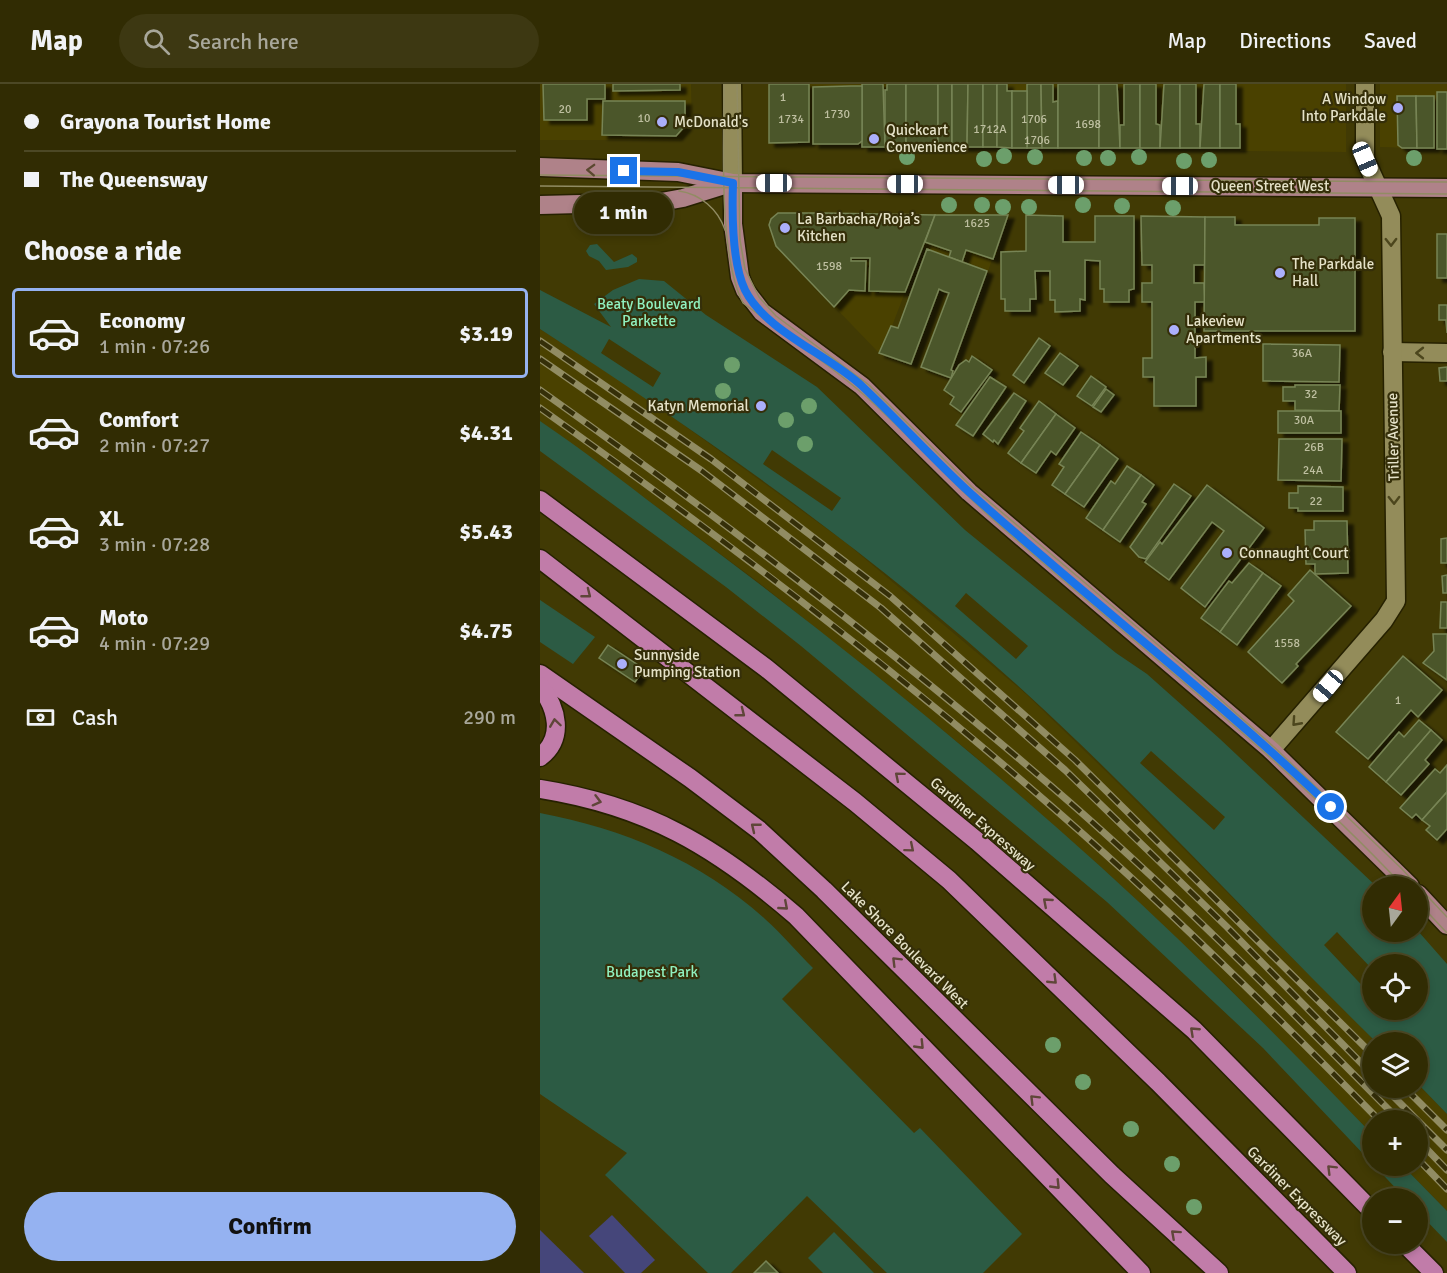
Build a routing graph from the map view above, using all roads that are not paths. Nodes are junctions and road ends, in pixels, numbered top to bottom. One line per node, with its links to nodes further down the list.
1 (732, 84): 4 (street)
2 (1365, 84): 5 (street, Triller Avenue)
3 (540, 167): 4 (main road, one-way to 3)
4 (733, 183): 5 (main road, Queen Street West); 7 (main road); 14 (main road)
5 (1377, 187): 6 (main road, Queen Street West); 8 (street, Triller Avenue, one-way to 8)
6 (1447, 188)
7 (540, 205)
8 (1392, 352): 9 (street, one-way to 8); 14 (street, Triller Avenue, one-way to 14)
9 (1447, 353)
10 (540, 500): 20 (highway, Gardiner Expressway, one-way to 10)
11 (540, 559): 24 (highway, Gardiner Expressway, one-way to 24)
12 (540, 674): 23 (highway, Lake Shore Boulevard West, one-way to 12)
13 (540, 686): 15 (highway, one-way to 13)
14 (1271, 750): 17 (main road)
15 (540, 758)
16 (540, 789): 22 (highway, one-way to 22)
17 (1400, 876)
18 (1428, 905): 19 (main road)
19 (1447, 925)
20 (1362, 1201)
21 (1415, 1254): 25 (highway)
22 (1142, 1273)
23 (1218, 1273)
24 (1347, 1273)
25 (1434, 1273)

